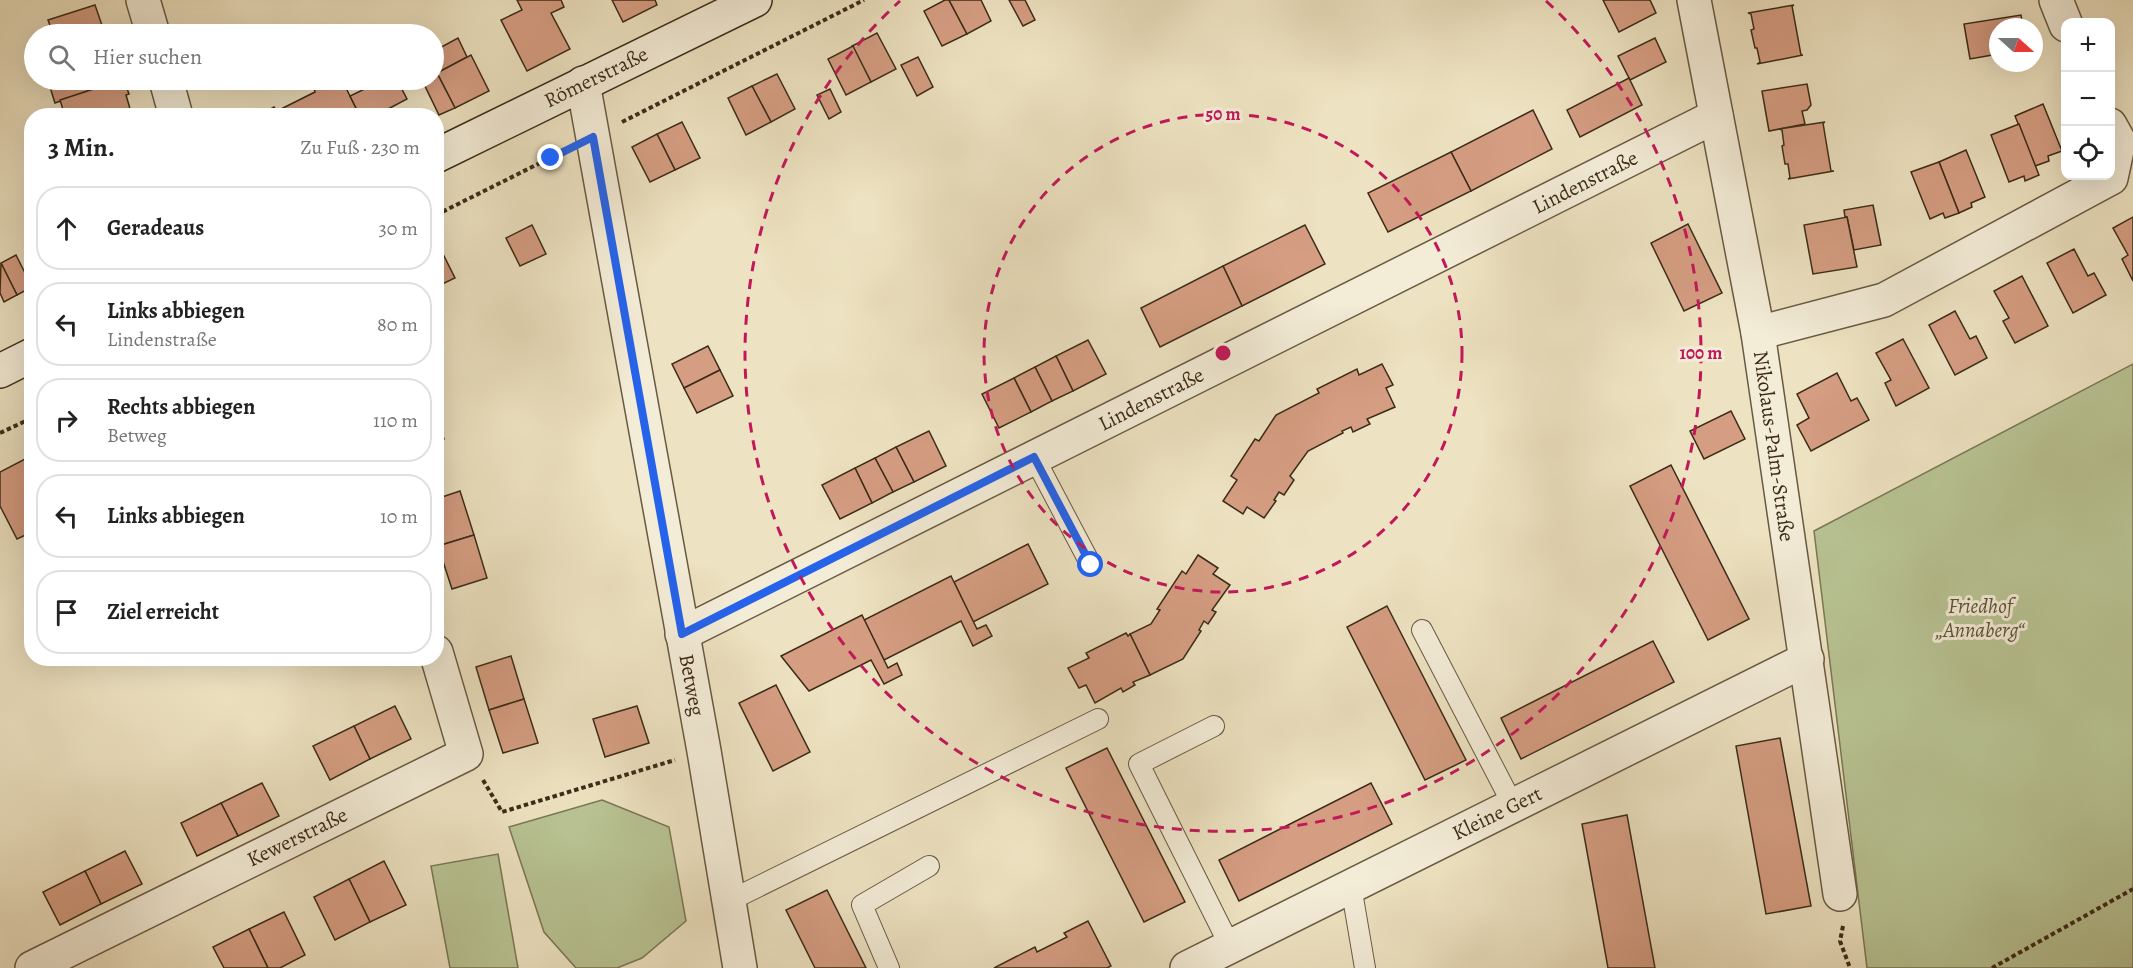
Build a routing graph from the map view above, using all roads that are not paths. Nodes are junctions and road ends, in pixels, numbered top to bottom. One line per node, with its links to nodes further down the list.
1 (143, 0): 6 (street)
2 (755, 0): 7 (street, Römerstraße)
3 (1694, 0): 10 (street, Nikolaus-Palm-Straße)
4 (2056, 0): 5 (street)
5 (2063, 18)
6 (150, 24)
7 (583, 83): 12 (street, Römerstraße); 19 (street, Betweg)
8 (169, 90): 9 (street)
9 (174, 108)
10 (1716, 116): 13 (street, Nikolaus-Palm-Straße); 16 (street, Lindenstraße)
11 (2121, 133): 13 (street)
12 (444, 152)
13 (1758, 333): 20 (street, Nikolaus-Palm-Straße)
14 (24, 359): 15 (street)
15 (0, 371)
16 (1034, 457): 17 (lane); 19 (street, Lindenstraße)
17 (1091, 565)
18 (1422, 630): 24 (lane)
19 (682, 634): 28 (street, Betweg)
20 (1807, 659): 24 (street, Kleine Gert); 27 (street, Nikolaus-Palm-Straße)
21 (440, 666): 30 (street, Kewerstraße)
22 (1098, 719): 28 (lane)
23 (1214, 726): 29 (lane)
24 (1513, 805): 26 (street, Kleine Gert)
25 (929, 866): 32 (lane)
26 (1351, 886): 29 (street, Kleine Gert); 34 (lane)
27 (1840, 894)
28 (729, 901): 31 (street, Betweg)
29 (1230, 946): 33 (street, Kleine Gert)
30 (32, 968)
31 (740, 968)
32 (889, 968)
33 (1187, 968)
34 (1365, 968)

